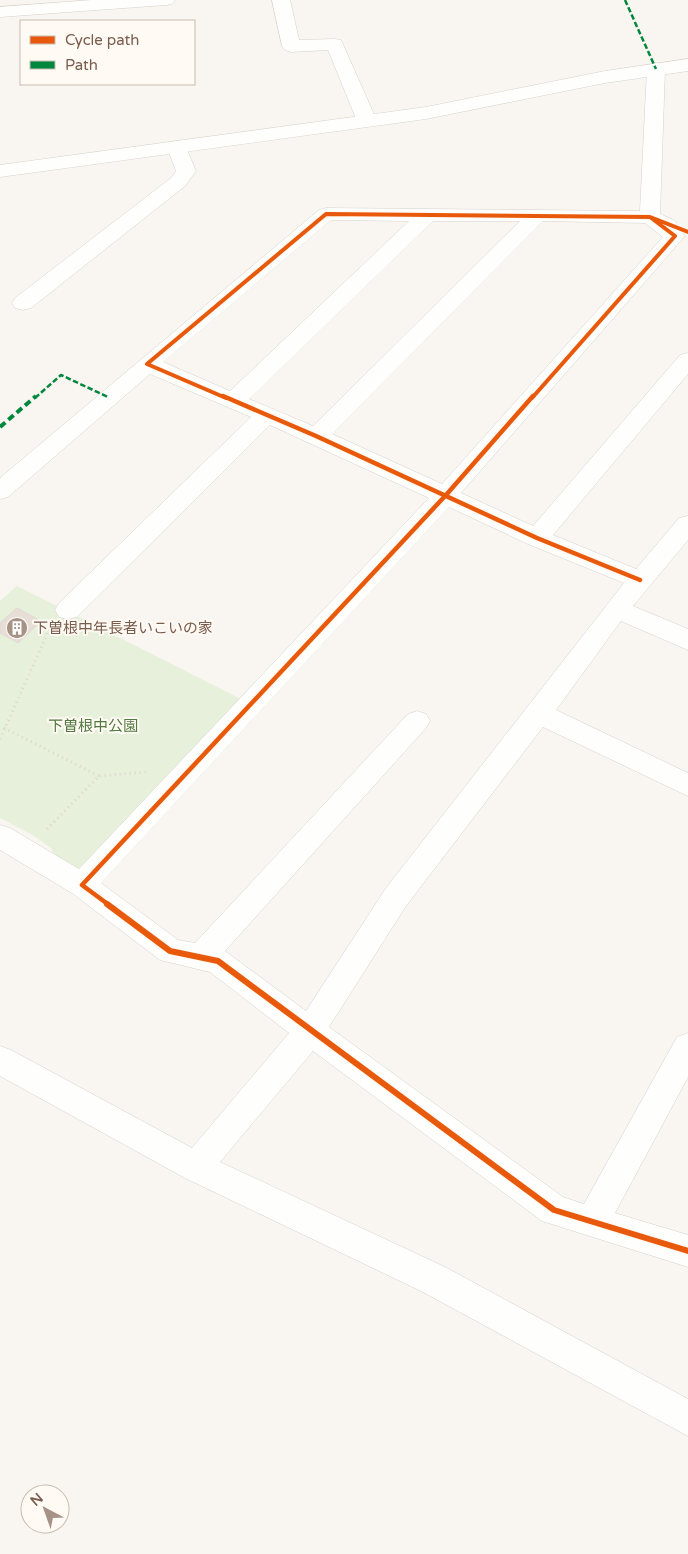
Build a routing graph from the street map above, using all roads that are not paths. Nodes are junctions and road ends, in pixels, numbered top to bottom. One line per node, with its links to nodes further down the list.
1 (166, 0): 3 (street)
2 (281, 0): 6 (street)
3 (0, 12)
4 (688, 65): 5 (street)
5 (656, 69): 6 (street); 11 (street)
6 (367, 121): 7 (street)
7 (177, 147): 8 (street); 13 (street)
8 (0, 171)
9 (427, 215): 10 (street); 15 (street); 16 (street)
10 (538, 215): 11 (street); 18 (street)
11 (650, 217): 12 (street); 20 (street)
12 (688, 232)
13 (23, 303)
14 (688, 360): 22 (street)
15 (147, 364): 16 (street); 19 (street)
16 (234, 401): 17 (street)
17 (267, 415): 18 (street); 25 (street)
18 (316, 436): 20 (street)
19 (0, 491)
20 (446, 496): 22 (street); 31 (street)
21 (688, 524): 23 (street)
22 (537, 538): 23 (street)
23 (640, 580): 24 (street)
24 (616, 609): 26 (street); 27 (street)
25 (68, 610)
26 (688, 640)
27 (539, 713): 29 (street); 33 (street)
28 (417, 721): 32 (street)
29 (688, 784)
30 (0, 836): 31 (street)
31 (82, 885): 32 (street)
32 (201, 957): 33 (street)
33 (310, 1031): 36 (street); 37 (street)
34 (688, 1047): 37 (street)
35 (0, 1060): 36 (street)
36 (196, 1167): 39 (street)
37 (592, 1222): 38 (street)
38 (688, 1251)
39 (688, 1418)

